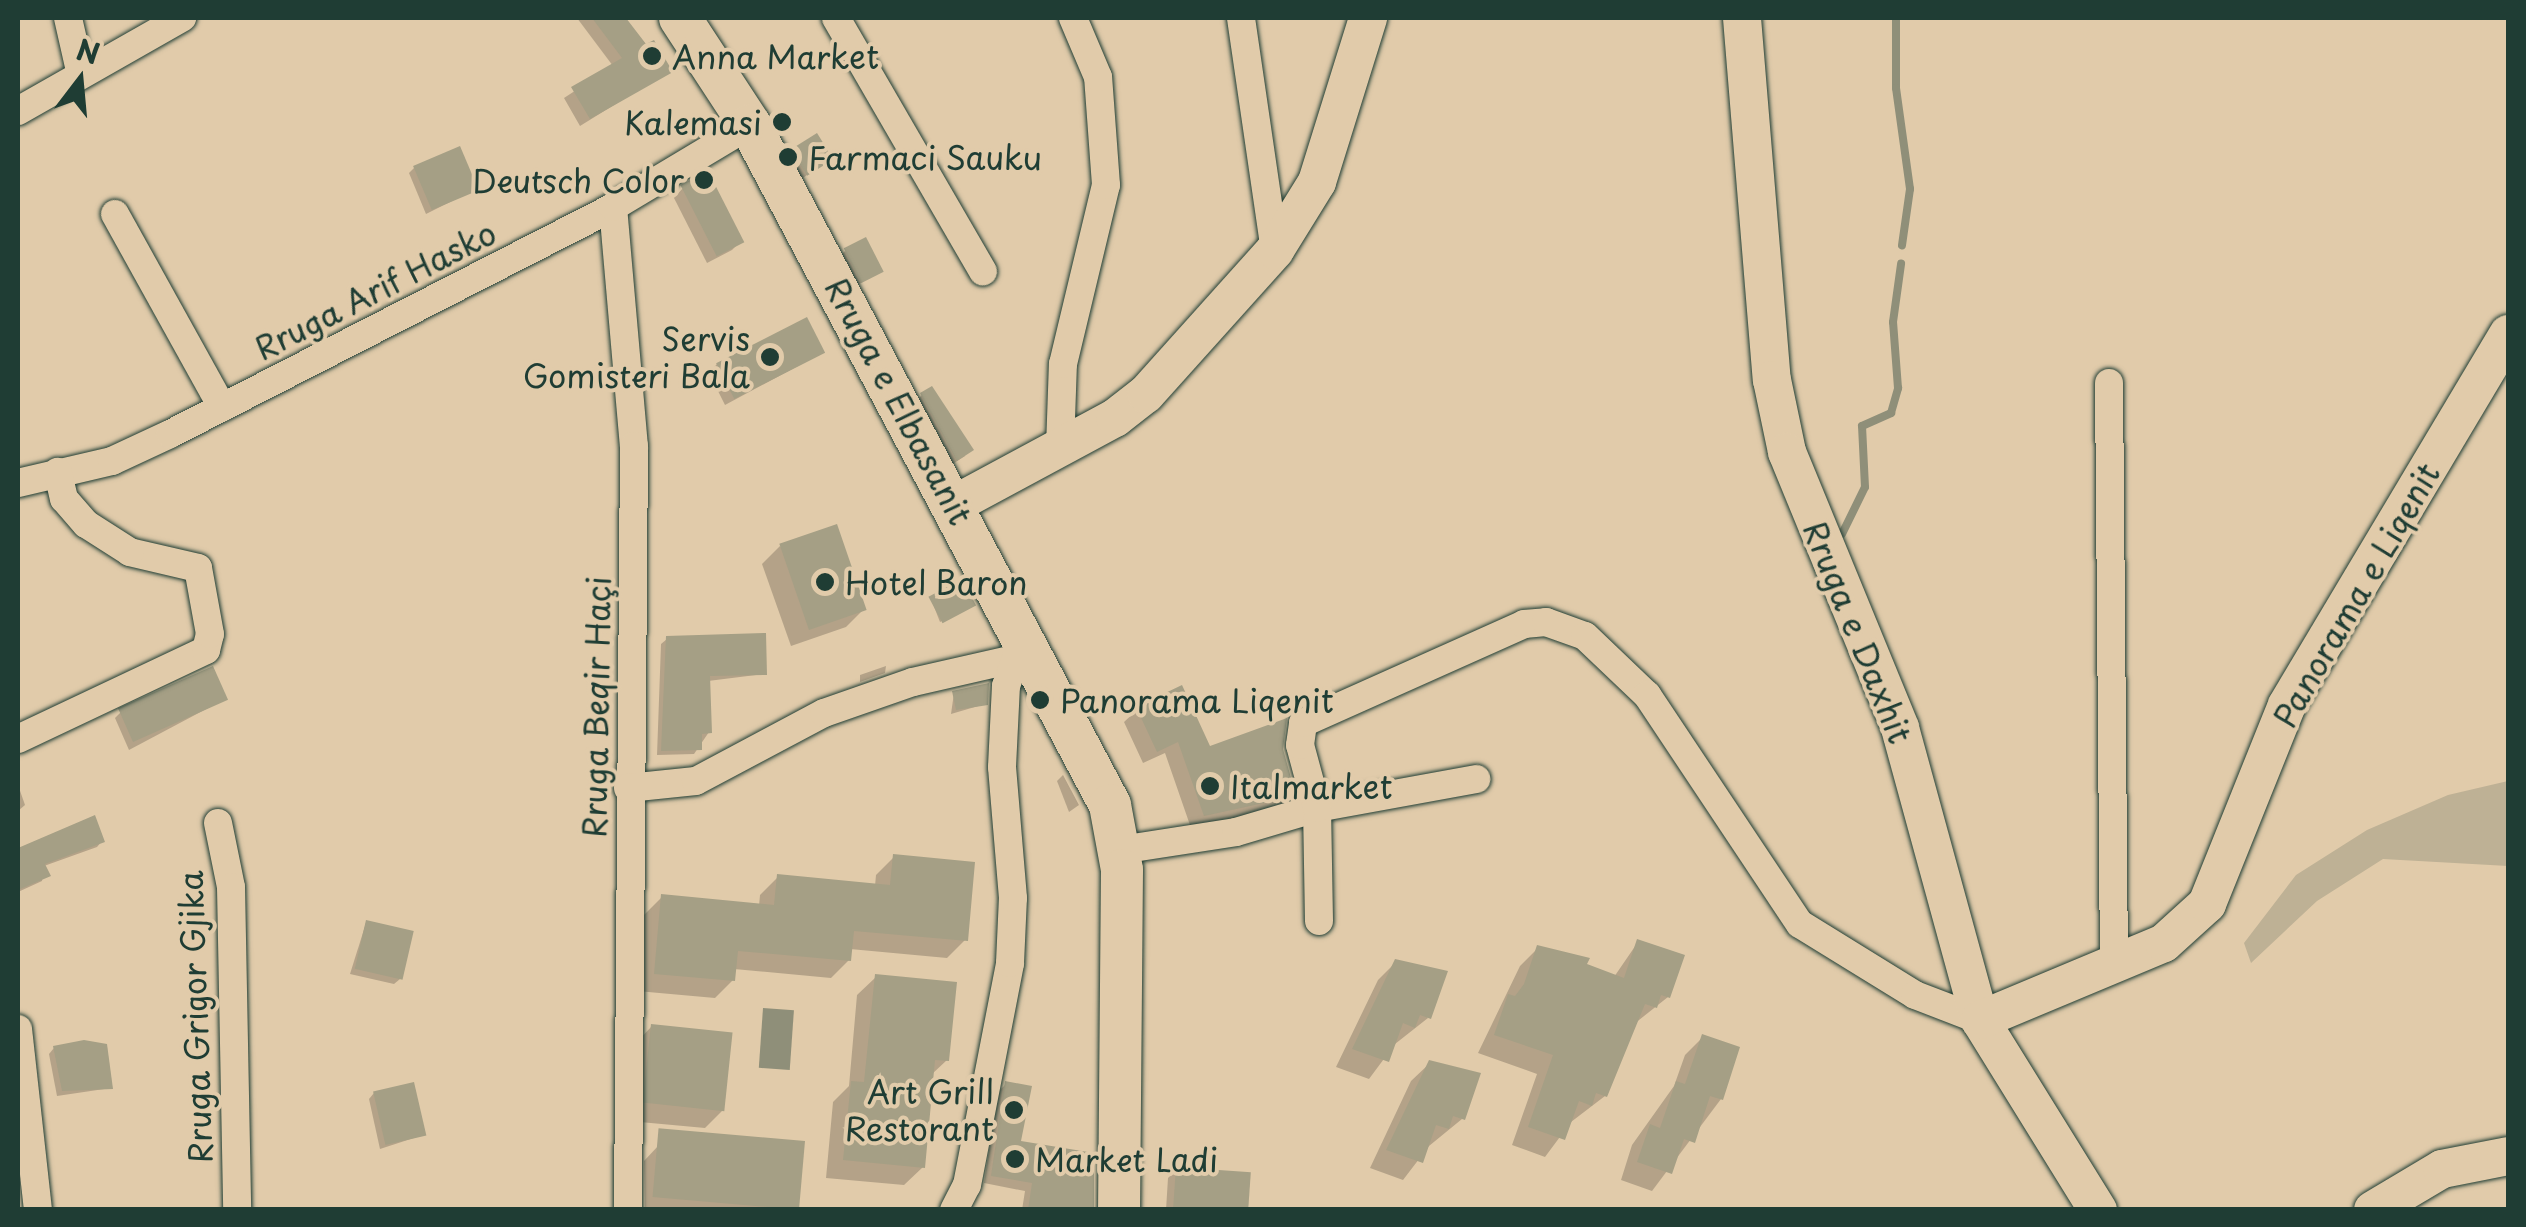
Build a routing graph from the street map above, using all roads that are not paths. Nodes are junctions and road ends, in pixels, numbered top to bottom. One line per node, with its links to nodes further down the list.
1 (68, 18): 9 (street)
2 (182, 18): 9 (street)
3 (680, 18): 11 (main road, Rruga e Elbasanit)
4 (836, 18): 15 (street)
5 (1073, 18): 19 (street)
6 (1241, 18): 14 (street)
7 (1368, 18): 14 (street)
8 (1742, 18): 32 (street, Rruga e Daxhit)
9 (80, 72): 10 (street)
10 (18, 111)
11 (750, 125): 12 (street, Rruga Arif Hasko); 22 (main road, Rruga e Elbasanit)
12 (613, 207): 18 (street, Rruga Arif Hasko); 26 (street, Rruga Beqir Haçi)
13 (115, 214): 18 (street)
14 (1275, 250): 19 (street)
15 (983, 272)
16 (2508, 334): 31 (street, Panorama e Liqenit)
17 (2109, 383): 31 (street)
18 (222, 408): 20 (street, Rruga Arif Hasko)
19 (1060, 448): 22 (street)
20 (58, 472): 21 (street, Rruga Arif Hasko); 24 (street)
21 (18, 483)
22 (955, 504): 23 (main road, Rruga e Elbasanit)
23 (1018, 650): 26 (street); 29 (main road, Rruga e Elbasanit); 38 (street)
24 (18, 739)
25 (1476, 778): 27 (street)
26 (628, 788): 37 (street, Rruga Beqir Haçi)
27 (1317, 808): 29 (street); 30 (street); 32 (street)
28 (218, 823): 36 (street, Rruga Grigor Gjika)
29 (1120, 850): 39 (main road, Rruga e Elbasanit)
30 (1319, 921)
31 (2114, 965): 32 (street, Panorama e Liqenit)
32 (1980, 1020): 40 (street, Rruga e Daxhit)
33 (18, 1028): 35 (street)
34 (2508, 1156): 41 (street)
35 (38, 1210)
36 (236, 1210)
37 (628, 1210)
38 (954, 1210)
39 (1120, 1210)
40 (2098, 1210)
41 (2373, 1210)

